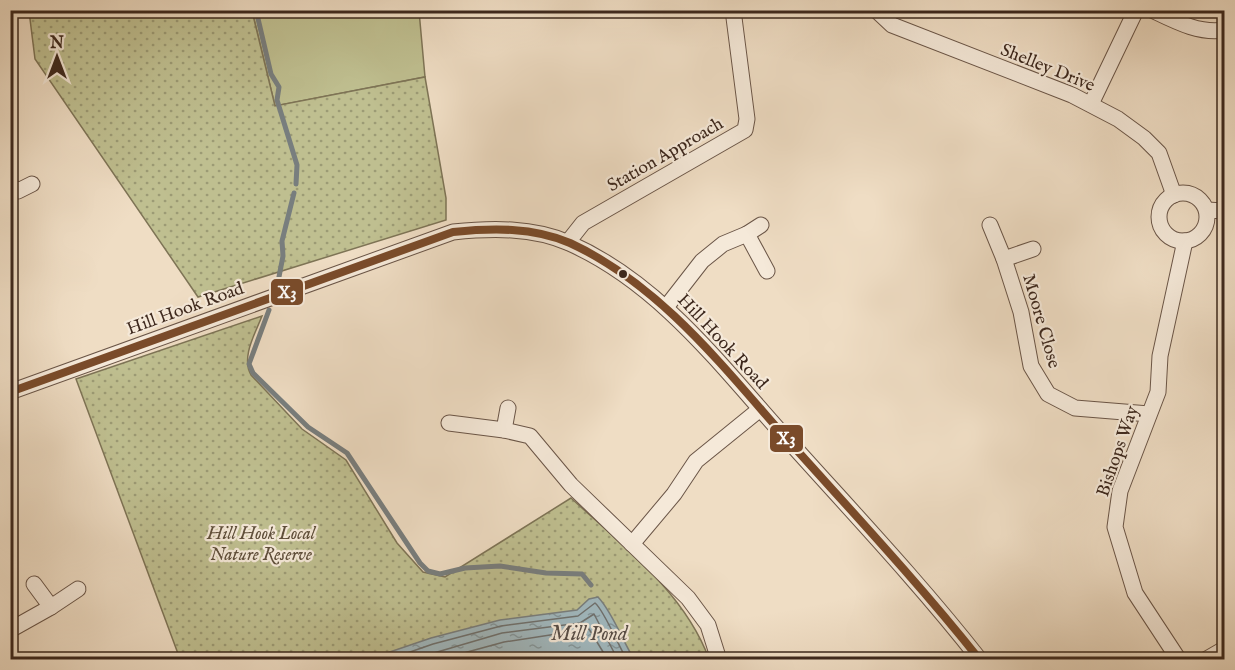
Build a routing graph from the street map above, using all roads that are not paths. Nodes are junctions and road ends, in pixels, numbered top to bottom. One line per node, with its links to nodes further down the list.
1 (734, 10): 16 (street, Station Approach)
2 (876, 10): 6 (street, Shelley Drive)
3 (1136, 10): 6 (street)
4 (1152, 10): 5 (street)
5 (1224, 30)
6 (1091, 104): 9 (street, Shelley Drive)
7 (32, 183): 8 (street)
8 (13, 193)
9 (1174, 195): 10 (street); 15 (street)
10 (1207, 210): 11 (street); 15 (street)
11 (1224, 211)
12 (761, 225): 14 (street)
13 (990, 225): 18 (street, Moore Close)
14 (747, 234): 19 (street); 20 (street)
15 (1185, 241): 24 (street, Bishops Way)
16 (568, 242): 20 (street, Hill Hook Road); 21 (street, Hill Hook Road)
17 (1033, 249): 18 (street, Moore Close)
18 (1004, 259): 24 (street, Moore Close)
19 (767, 271)
20 (667, 306): 23 (street, Hill Hook Road)
21 (10, 392)
22 (508, 408): 26 (street)
23 (760, 410): 27 (street); 34 (street, Hill Hook Road)
24 (1149, 414): 35 (street, Bishops Way)
25 (449, 423): 26 (street)
26 (504, 430): 27 (street)
27 (632, 544): 33 (street)
28 (34, 584): 30 (street)
29 (78, 589): 30 (street)
30 (51, 607): 31 (street)
31 (10, 630)
32 (1224, 649): 36 (street)
33 (719, 660)
34 (980, 660)
35 (1179, 660)
36 (1205, 660)

